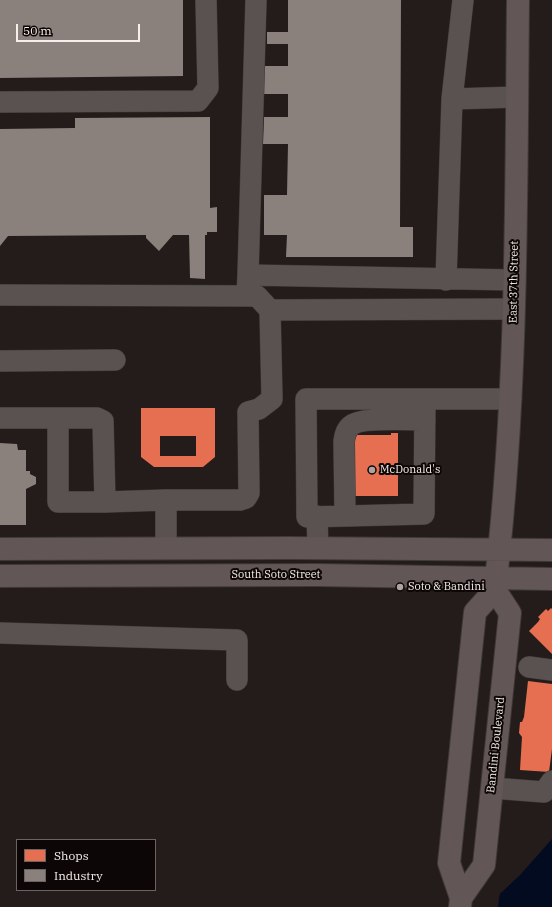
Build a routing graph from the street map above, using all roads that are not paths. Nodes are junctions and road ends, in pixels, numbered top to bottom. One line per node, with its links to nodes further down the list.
1 (206, 0): 7 (lane)
2 (256, 0): 8 (lane)
3 (464, 0): 6 (lane)
4 (518, 0): 5 (main road, East 37th Street)
5 (517, 97): 6 (lane); 10 (main road, East 37th Street)
6 (452, 99): 9 (lane)
7 (0, 102)
8 (248, 275): 9 (lane); 12 (lane)
9 (446, 280): 10 (lane)
10 (515, 280): 13 (main road, East 37th Street)
11 (0, 295): 12 (lane)
12 (247, 296): 14 (lane)
13 (514, 309): 14 (lane); 20 (main road, East 37th Street)
14 (270, 310): 17 (lane)
15 (115, 360): 16 (lane)
16 (0, 361)
17 (272, 399): 18 (lane); 24 (lane)
18 (306, 399): 19 (lane); 26 (lane)
19 (425, 399): 20 (lane); 23 (lane)
20 (511, 399): 32 (main road, East 37th Street)
21 (0, 418): 22 (lane)
22 (58, 418): 25 (lane); 25 (lane)
23 (425, 420): 27 (lane); 27 (lane)
24 (166, 500): 25 (lane); 28 (lane)
25 (105, 502)
26 (317, 516): 27 (lane); 29 (lane)
27 (345, 516)
28 (166, 548): 29 (main road, South Soto Street); 30 (main road, South Soto Street)
29 (318, 548): 32 (main road, South Soto Street)
30 (0, 549)
31 (552, 550): 32 (main road, South Soto Street)
32 (497, 571): 33 (main road, South Soto Street); 34 (main road, South Soto Street); 40 (main road, Bandini Boulevard); 41 (main road, Bandini Boulevard)
33 (0, 576)
34 (552, 579)
35 (0, 632): 38 (lane)
36 (528, 667): 37 (lane)
37 (552, 670)
38 (237, 680)
39 (552, 782): 40 (lane)
40 (492, 788): 41 (main road, Bandini Boulevard)
41 (461, 903)

